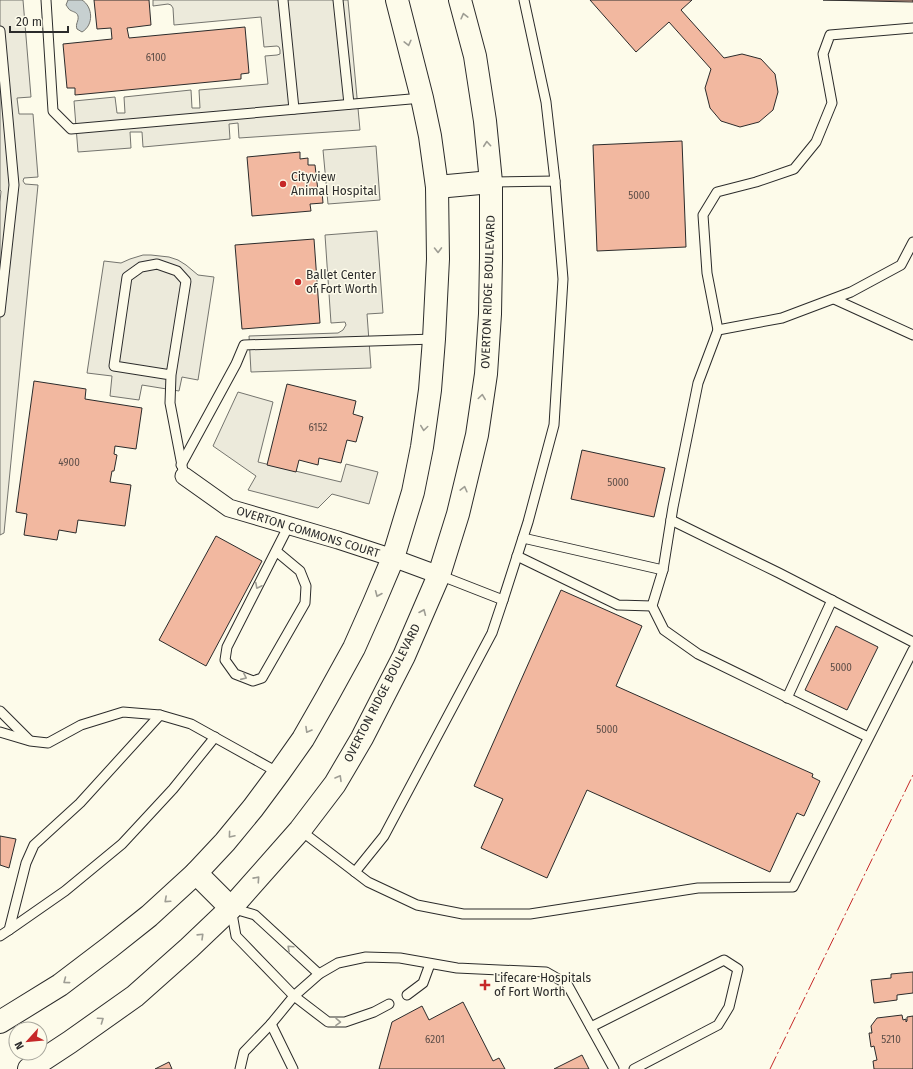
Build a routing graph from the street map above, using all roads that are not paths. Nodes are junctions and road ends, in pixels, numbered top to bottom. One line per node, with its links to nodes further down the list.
1 (46, 0): 11 (lane)
2 (283, 0): 11 (lane)
3 (338, 0): 10 (lane)
4 (397, 0): 9 (street, one-way to 9)
5 (460, 0): 13 (street, OVERTON RIDGE BOULEVARD, one-way to 5)
6 (524, 0): 12 (lane)
7 (913, 28): 18 (lane)
8 (0, 31): 17 (lane)
9 (422, 98): 10 (lane); 14 (street)
10 (349, 104): 11 (lane)
11 (294, 109)
12 (555, 181): 13 (lane); 25 (lane)
13 (491, 182): 14 (street); 30 (street, OVERTON RIDGE BOULEVARD, one-way to 13)
14 (437, 187): 20 (street, one-way to 20)
15 (913, 242): 16 (lane)
16 (834, 299): 18 (lane); 19 (lane)
17 (0, 312)
18 (718, 330): 23 (lane)
19 (913, 335)
20 (434, 339): 22 (lane); 28 (street, one-way to 28)
21 (171, 375): 21 (lane); 22 (lane)
22 (183, 470): 24 (street, OVERTON COMMONS COURT)
23 (671, 520): 29 (lane); 32 (lane)
24 (289, 525): 26 (lane); 28 (street, OVERTON COMMONS COURT)
25 (523, 538): 27 (lane); 29 (lane)
26 (276, 551): 26 (lane, one-way to 26)
27 (517, 556): 31 (lane); 33 (lane)
28 (393, 558): 30 (street, OVERTON COMMONS COURT); 43 (street, one-way to 43)
29 (663, 570): 33 (lane)
30 (439, 575): 31 (lane); 44 (street, OVERTON RIDGE BOULEVARD, one-way to 30)
31 (503, 600): 45 (lane)
32 (832, 600): 34 (lane); 36 (lane)
33 (652, 606): 36 (lane)
34 (913, 642)
35 (913, 650): 41 (lane)
36 (787, 698): 41 (lane)
37 (0, 711): 42 (lane)
38 (160, 715): 40 (lane); 42 (lane); 48 (lane)
39 (0, 732): 42 (lane)
40 (215, 737): 43 (lane); 48 (lane)
41 (868, 737): 45 (lane)
42 (30, 741)
43 (279, 773): 46 (street, one-way to 46)
44 (300, 830): 45 (lane); 47 (street, OVERTON RIDGE BOULEVARD, one-way to 44)
45 (356, 872)
46 (196, 873): 47 (street); 55 (street, one-way to 55)
47 (231, 908): 51 (lane, one-way to 47); 53 (lane); 58 (street, OVERTON RIDGE BOULEVARD, one-way to 47)
48 (9, 930): 49 (lane)
49 (0, 936)
50 (430, 964): 51 (lane); 52 (lane); 57 (lane)
51 (319, 974): 53 (lane)
52 (407, 995)
53 (294, 996): 54 (lane, one-way to 54); 56 (lane)
54 (389, 1004)
55 (0, 1022)
56 (271, 1024): 59 (lane); 60 (lane)
57 (591, 1027): 61 (lane); 62 (lane)
58 (30, 1069)
59 (240, 1069)
60 (293, 1069)
61 (614, 1069)
62 (634, 1069)

